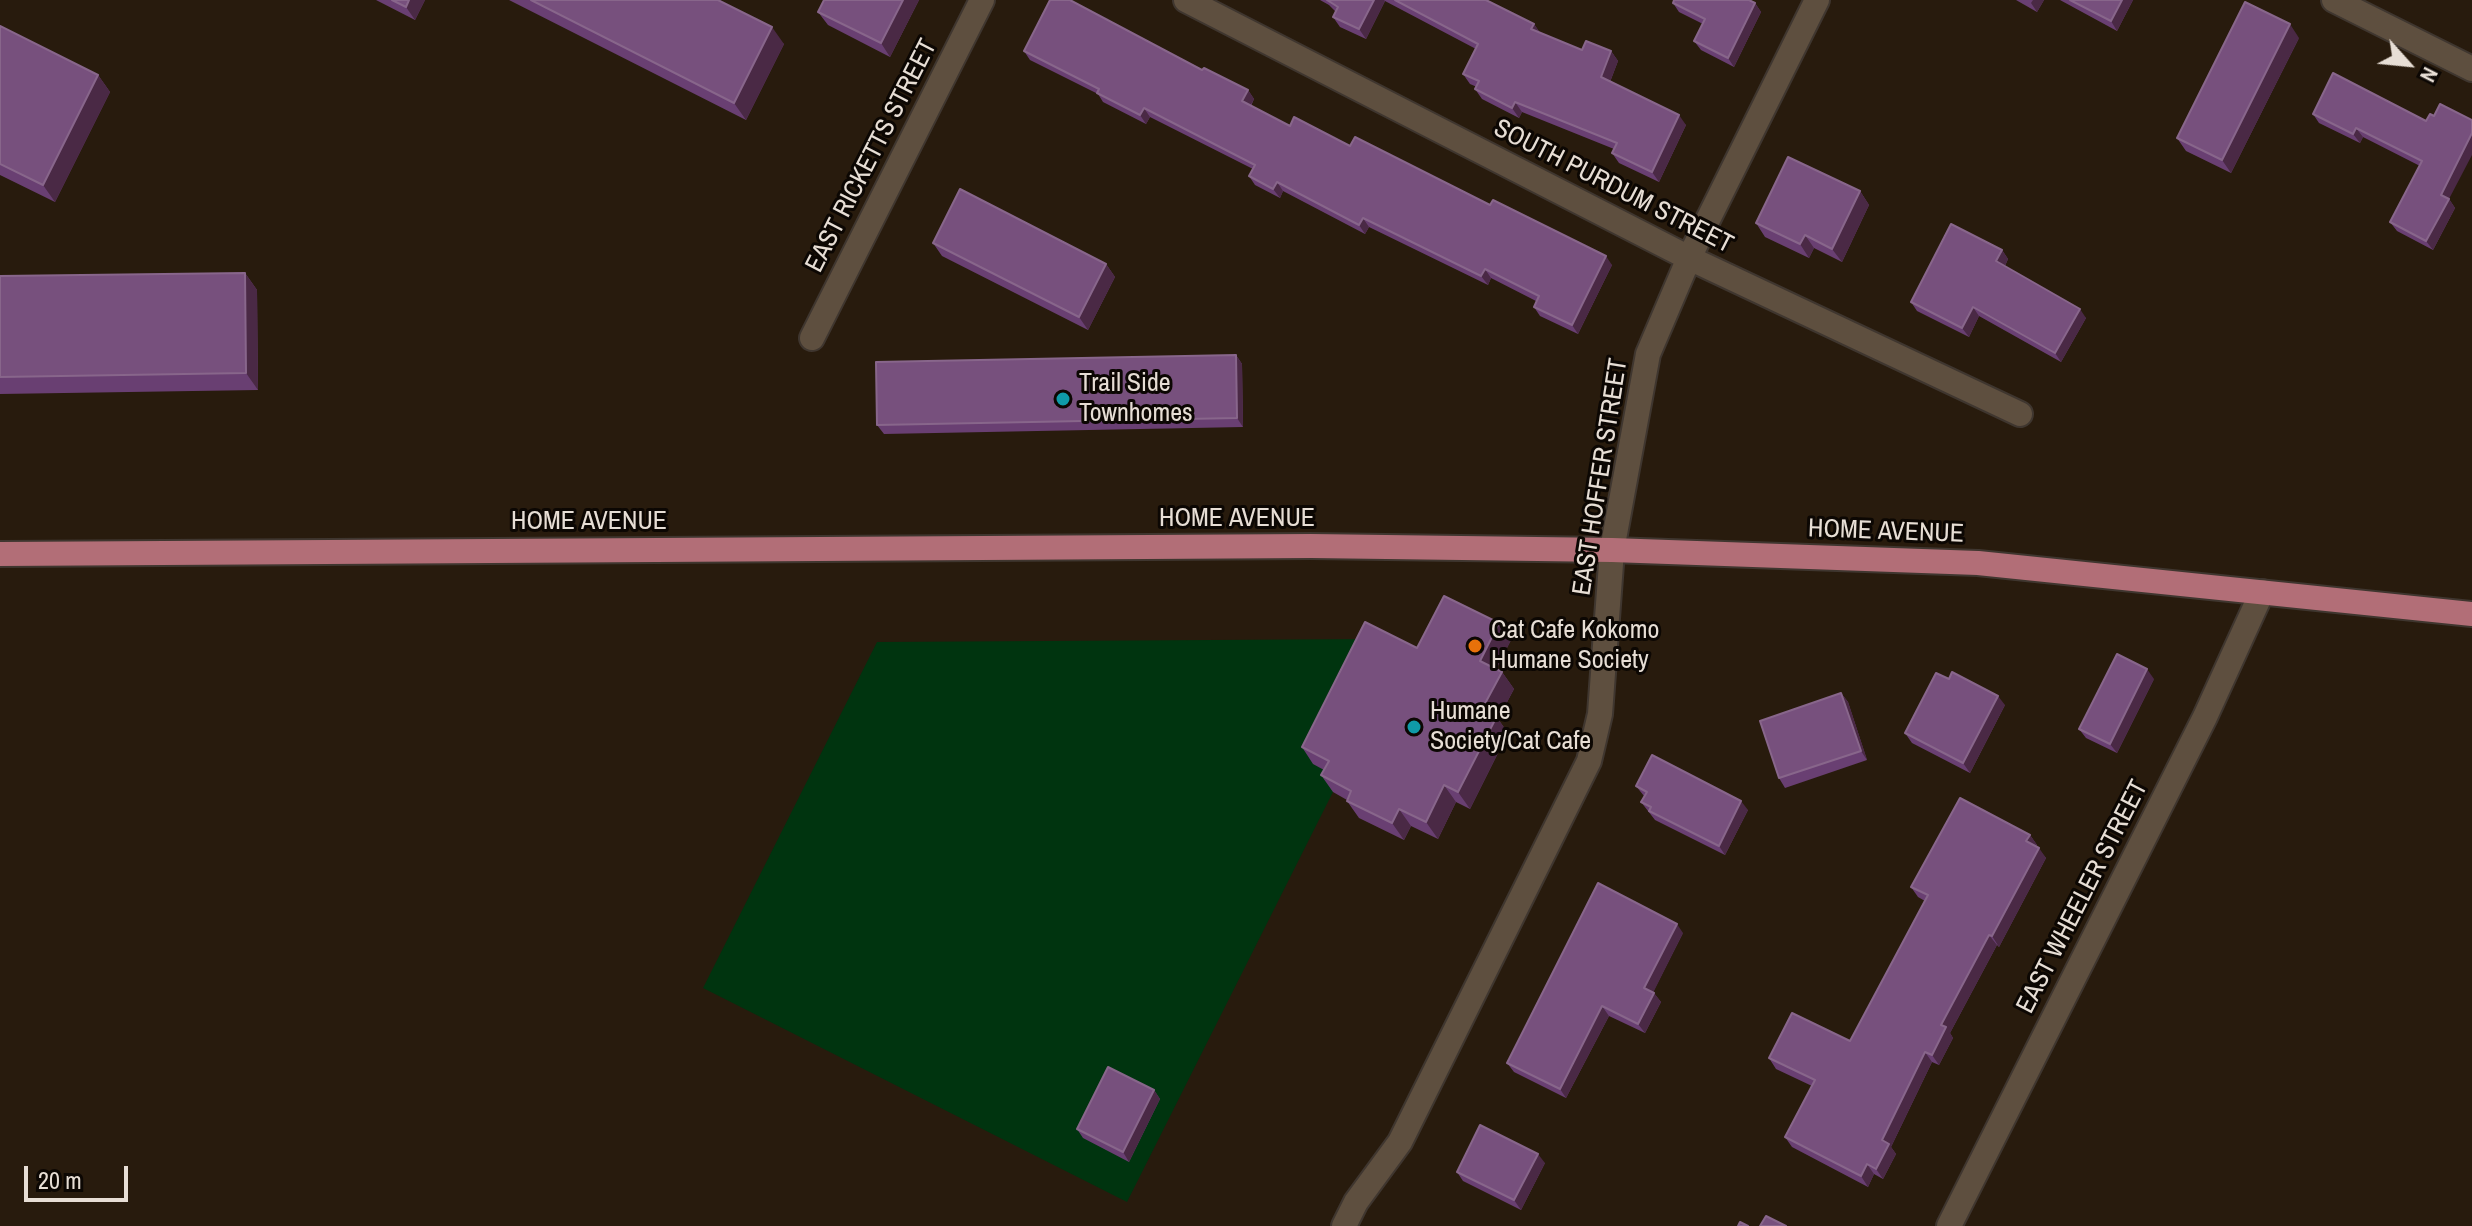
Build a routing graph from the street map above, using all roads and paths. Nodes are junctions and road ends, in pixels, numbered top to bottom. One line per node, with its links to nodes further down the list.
1 (982, 0): 7 (street, EAST RICKETTS STREET)
2 (1186, 0): 6 (street, SOUTH PURDUM STREET)
3 (1817, 0): 6 (street, EAST HOFFER STREET)
4 (2334, 0): 5 (street)
5 (2472, 69)
6 (1689, 258): 8 (street, SOUTH PURDUM STREET); 9 (street, EAST HOFFER STREET)
7 (812, 338)
8 (2020, 414)
9 (1612, 550): 10 (main road, HOME AVENUE); 11 (main road, HOME AVENUE); 13 (street, EAST HOFFER STREET)
10 (0, 554)
11 (2262, 592): 12 (main road, HOME AVENUE); 14 (street, EAST WHEELER STREET)
12 (2472, 614)
13 (1344, 1226)
14 (1949, 1226)

